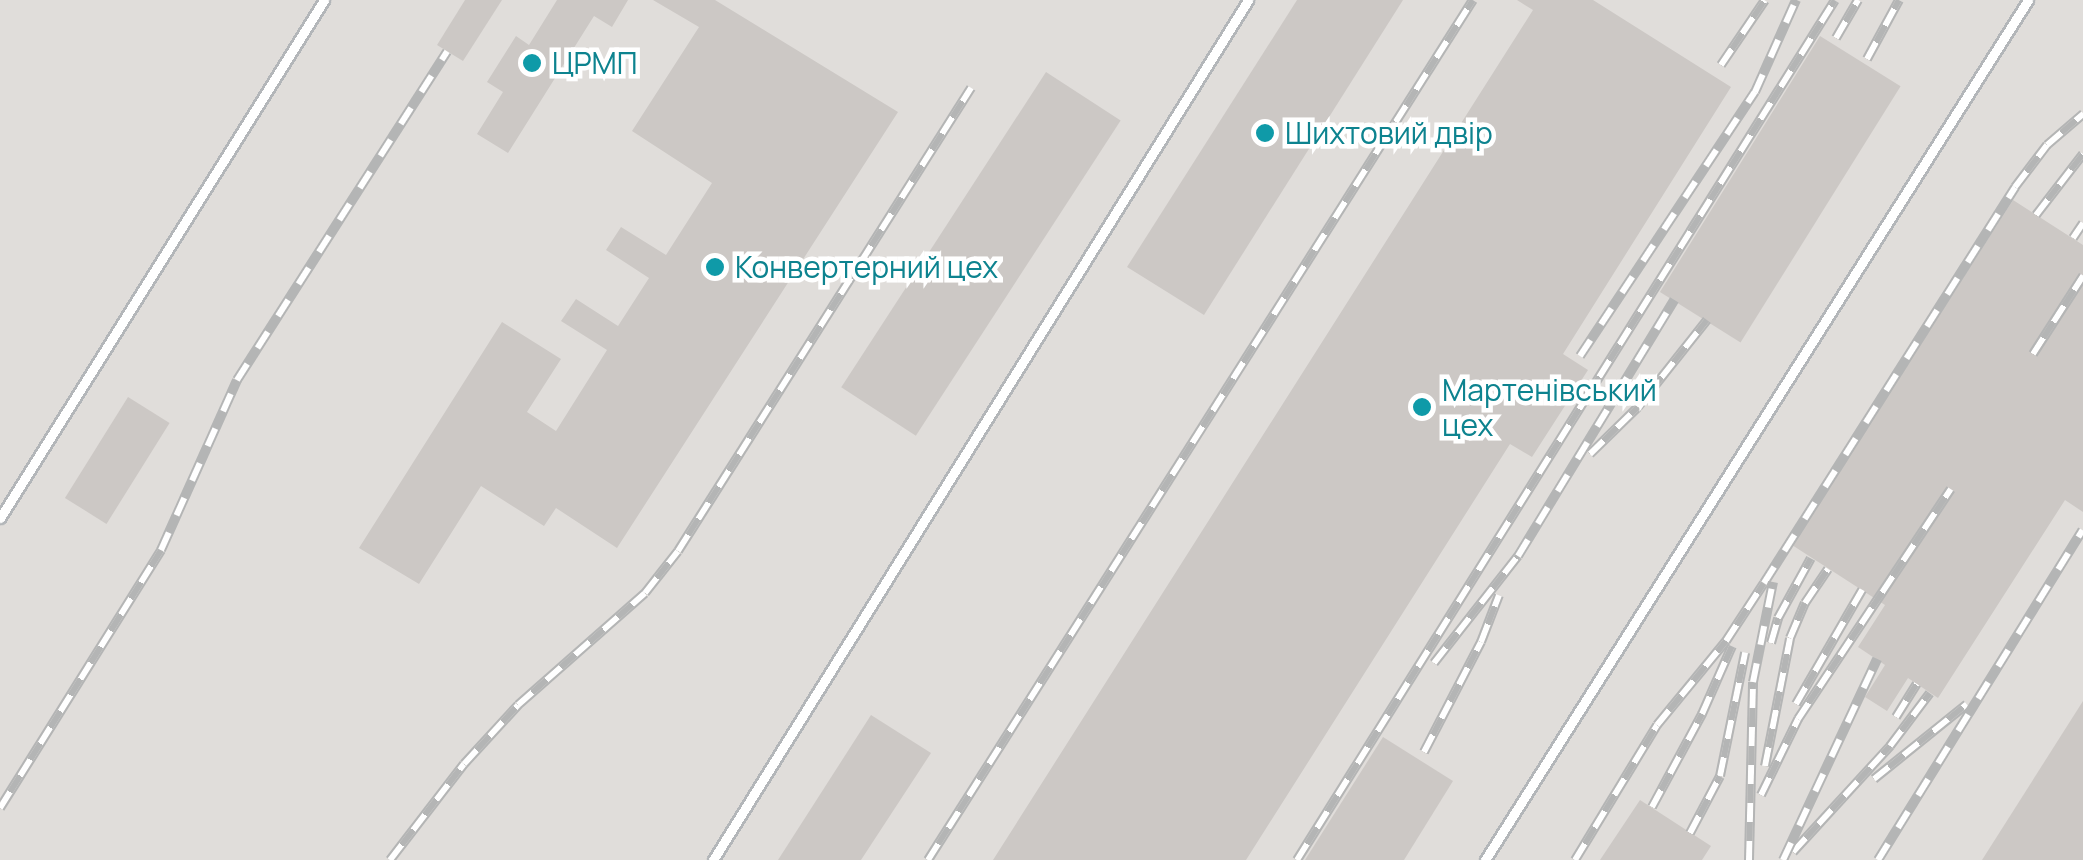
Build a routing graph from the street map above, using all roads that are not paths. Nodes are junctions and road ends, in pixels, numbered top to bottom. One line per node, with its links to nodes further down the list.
1 (324, 0): 4 (lane)
2 (1248, 0): 5 (lane)
3 (2028, 0): 6 (lane)
4 (2, 512)
5 (713, 860)
6 (1485, 860)

